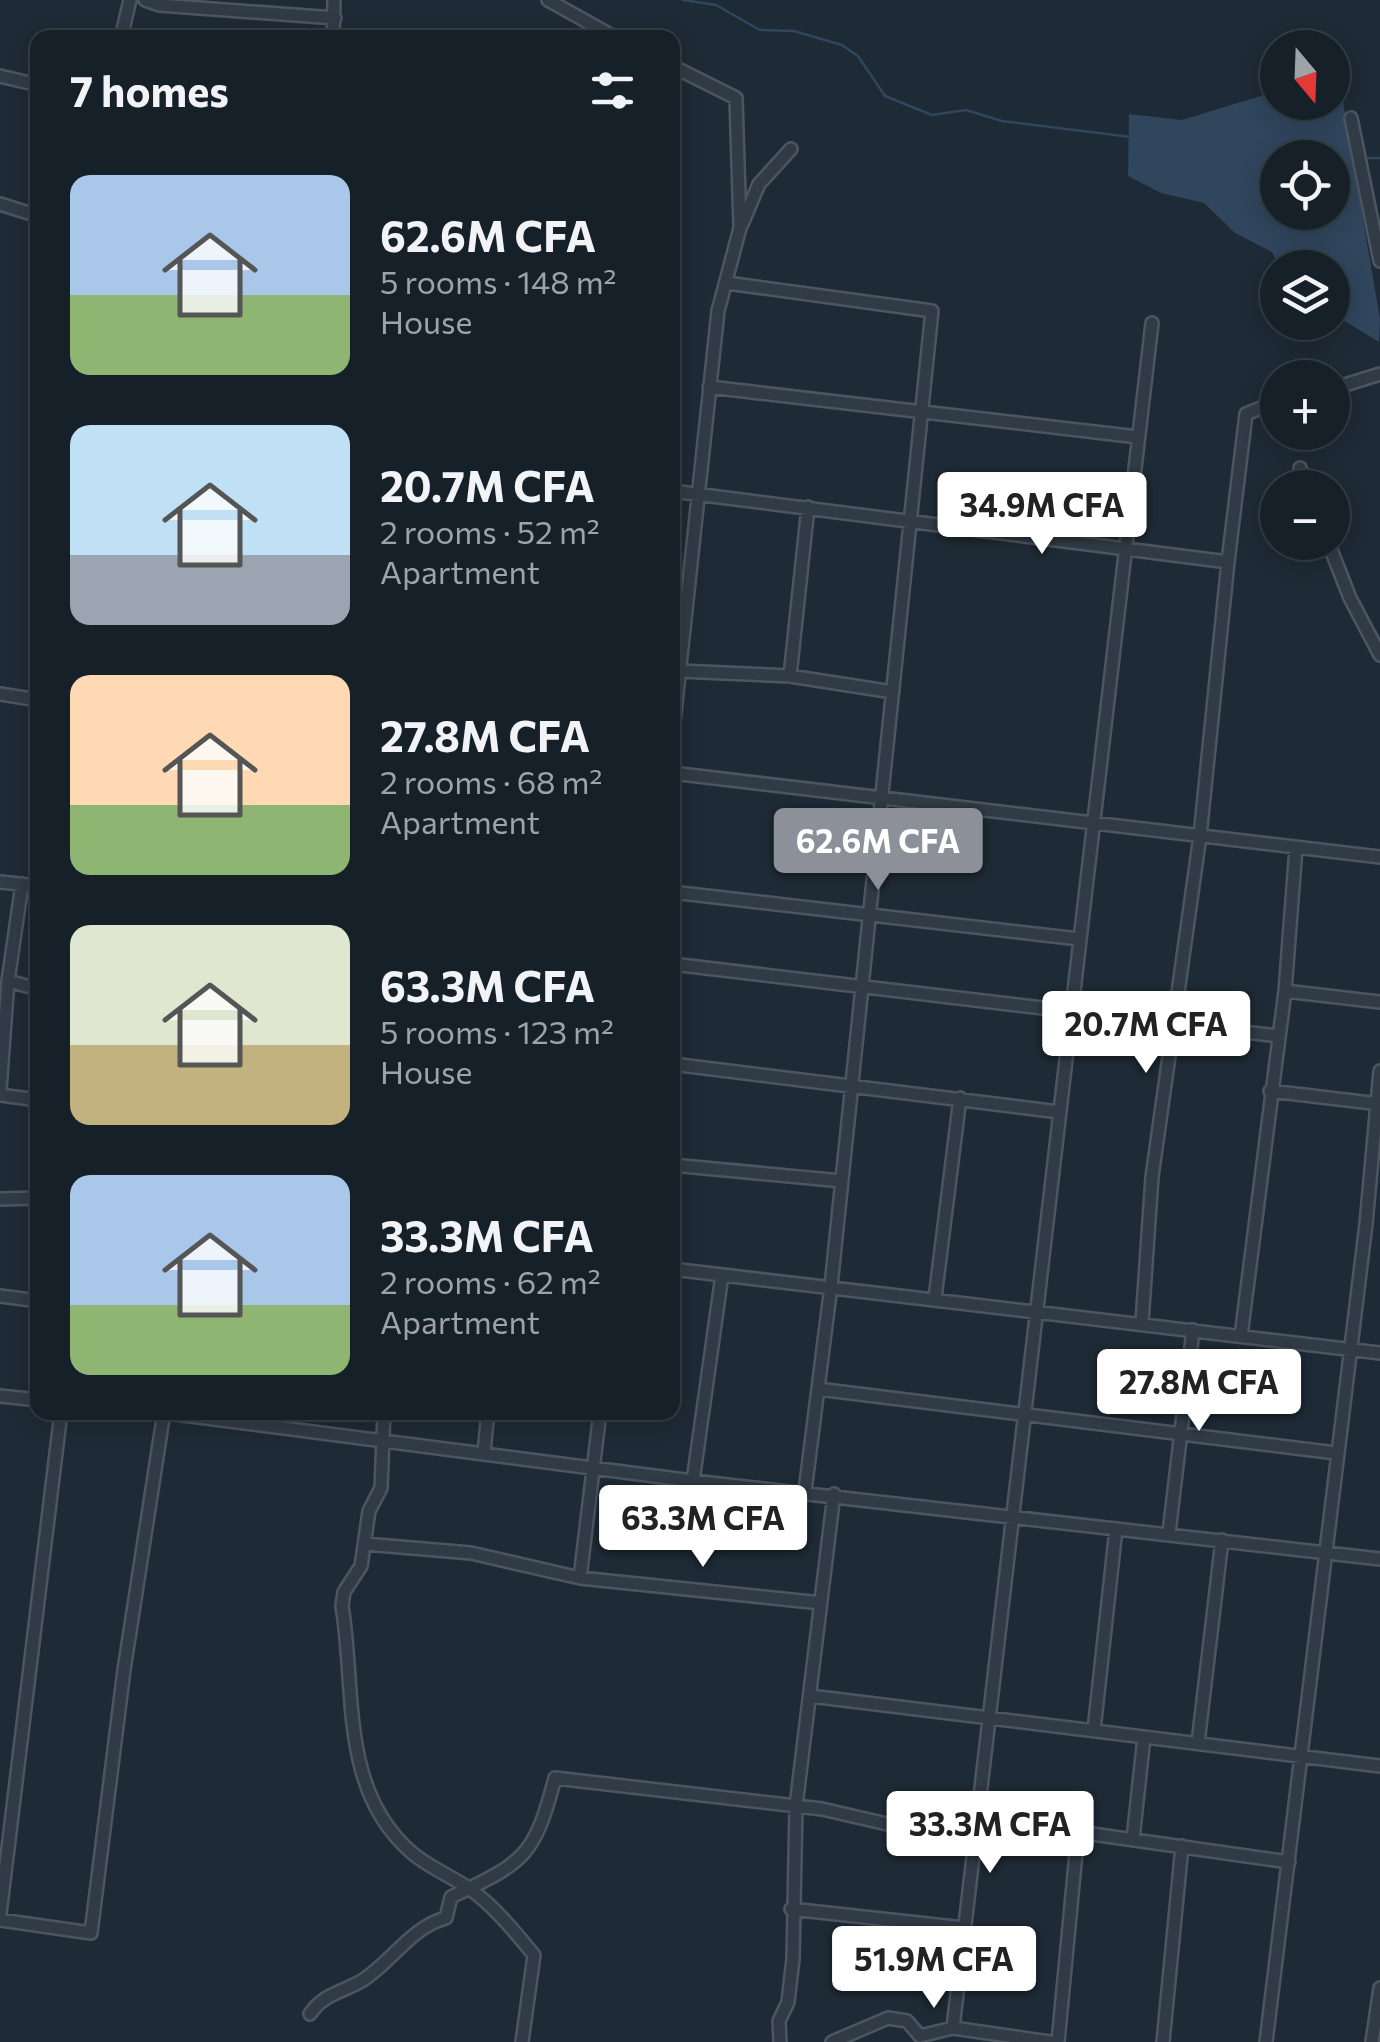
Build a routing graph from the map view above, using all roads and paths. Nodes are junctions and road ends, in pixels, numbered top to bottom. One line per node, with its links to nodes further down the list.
1 (130, 0): 6 (street)
2 (145, 0): 5 (street)
3 (334, 0): 5 (street)
4 (548, 0): 8 (street)
5 (334, 18): 7 (street)
6 (122, 30)
7 (333, 30)
8 (602, 30)
9 (680, 70): 16 (street)
10 (0, 76): 11 (street)
11 (30, 83)
12 (1351, 118): 17 (street)
13 (791, 149): 16 (street)
14 (0, 204): 15 (street)
15 (30, 213)
16 (740, 228): 18 (street)
17 (1380, 261)
18 (727, 282): 22 (street); 24 (street)
19 (1152, 323): 25 (street)
20 (1380, 374): 21 (street)
21 (1350, 383)
22 (709, 388): 24 (street); 27 (street)
23 (1260, 408): 32 (street)
24 (923, 411): 25 (street); 29 (street)
25 (1138, 437): 30 (street)
26 (680, 492): 27 (street)
27 (698, 494): 28 (street); 34 (street)
28 (808, 507): 29 (street); 35 (street)
29 (910, 519): 30 (street); 36 (street)
30 (1124, 548): 32 (street); 41 (street)
31 (1335, 560): 33 (street)
32 (1228, 562): 42 (street)
33 (1380, 654)
34 (680, 671): 35 (street)
35 (790, 676): 36 (street)
36 (894, 692): 40 (street)
37 (0, 694): 38 (street)
38 (30, 699)
39 (680, 773): 40 (street)
40 (883, 797): 41 (street); 49 (street)
41 (1093, 824): 42 (street); 50 (street)
42 (1200, 836): 43 (street); 58 (street)
43 (1296, 848): 44 (street); 55 (street)
44 (1380, 858)
45 (0, 882): 46 (street)
46 (22, 884): 47 (street); 52 (street)
47 (30, 885)
48 (680, 893): 49 (street)
49 (871, 912): 50 (street); 54 (street)
50 (1079, 939): 57 (street)
51 (680, 965): 54 (street)
52 (8, 981): 53 (street); 64 (street)
53 (30, 987)
54 (863, 987): 57 (street); 62 (street)
55 (1284, 992): 56 (street); 59 (street)
56 (1380, 1002)
57 (1070, 1012): 58 (street); 68 (street)
58 (1175, 1023): 59 (street); 80 (street)
59 (1278, 1036): 63 (street)
60 (680, 1065): 62 (street)
61 (1380, 1071): 67 (street)
62 (852, 1086): 65 (street); 70 (street)
63 (1270, 1092): 67 (street); 82 (street)
64 (0, 1093): 66 (street)
65 (960, 1098): 68 (street); 77 (street)
66 (30, 1099)
67 (1378, 1104): 83 (street)
68 (1059, 1112): 79 (street)
69 (680, 1166): 70 (street)
70 (842, 1181): 75 (street)
71 (30, 1198): 72 (street)
72 (0, 1199)
73 (680, 1270): 74 (street)
74 (722, 1274): 75 (street); 100 (street)
75 (831, 1286): 77 (street); 85 (street)
76 (0, 1296): 78 (street)
77 (935, 1298): 79 (street)
78 (30, 1300)
79 (1035, 1310): 80 (street); 88 (street)
80 (1142, 1322): 81 (street)
81 (1194, 1330): 82 (street); 95 (street)
82 (1241, 1336): 83 (street)
83 (1347, 1349): 84 (street); 98 (street)
84 (1380, 1353)
85 (818, 1388): 88 (street); 101 (street)
86 (0, 1396): 87 (street)
87 (30, 1399)
88 (1022, 1414): 95 (street); 103 (street)
89 (60, 1420): 127 (street)
90 (161, 1420): 127 (street)
91 (271, 1420): 96 (street)
92 (383, 1420): 96 (street)
93 (487, 1420): 97 (street)
94 (599, 1420): 99 (street)
95 (1179, 1432): 98 (street); 105 (street)
96 (382, 1440): 97 (street); 107 (street)
97 (484, 1452): 99 (street)
98 (1336, 1454): 108 (street)
99 (595, 1465): 100 (street); 110 (street)
100 (694, 1481): 101 (street)
101 (805, 1491): 102 (street)
102 (834, 1494): 103 (street); 111 (street)
103 (1009, 1518): 104 (street); 113 (street)
104 (1116, 1529): 105 (street); 114 (street)
105 (1169, 1533): 106 (street)
106 (1222, 1540): 108 (street); 116 (street)
107 (366, 1544): 110 (street); 125 (street)
108 (1326, 1551): 109 (street); 117 (street)
109 (1380, 1559)
110 (580, 1578): 111 (street)
111 (821, 1603): 112 (street)
112 (810, 1696): 113 (street); 119 (street)
113 (987, 1719): 114 (street); 120 (street)
114 (1094, 1730): 115 (street)
115 (1144, 1737): 116 (street); 122 (street)
116 (1198, 1743): 117 (street)
117 (1302, 1759): 118 (street); 124 (street)
118 (1380, 1766)
119 (796, 1806): 120 (street); 125 (street); 126 (street)
120 (975, 1826): 121 (street); 128 (street)
121 (1078, 1832): 122 (street); 135 (street)
122 (1133, 1839): 123 (street)
123 (1182, 1846): 124 (street); 136 (street)
124 (1289, 1862): 137 (street)
125 (469, 1889): 130 (street); 132 (street)
126 (791, 1909): 128 (street); 133 (street)
127 (0, 1917)
128 (964, 1928): 131 (street)
129 (1380, 1988): 138 (street)
130 (310, 2014)
131 (953, 2028): 134 (street); 135 (street)
132 (522, 2042)
133 (780, 2042)
134 (832, 2042)
135 (1054, 2042)
136 (1162, 2042)
137 (1266, 2042)
138 (1372, 2042)

